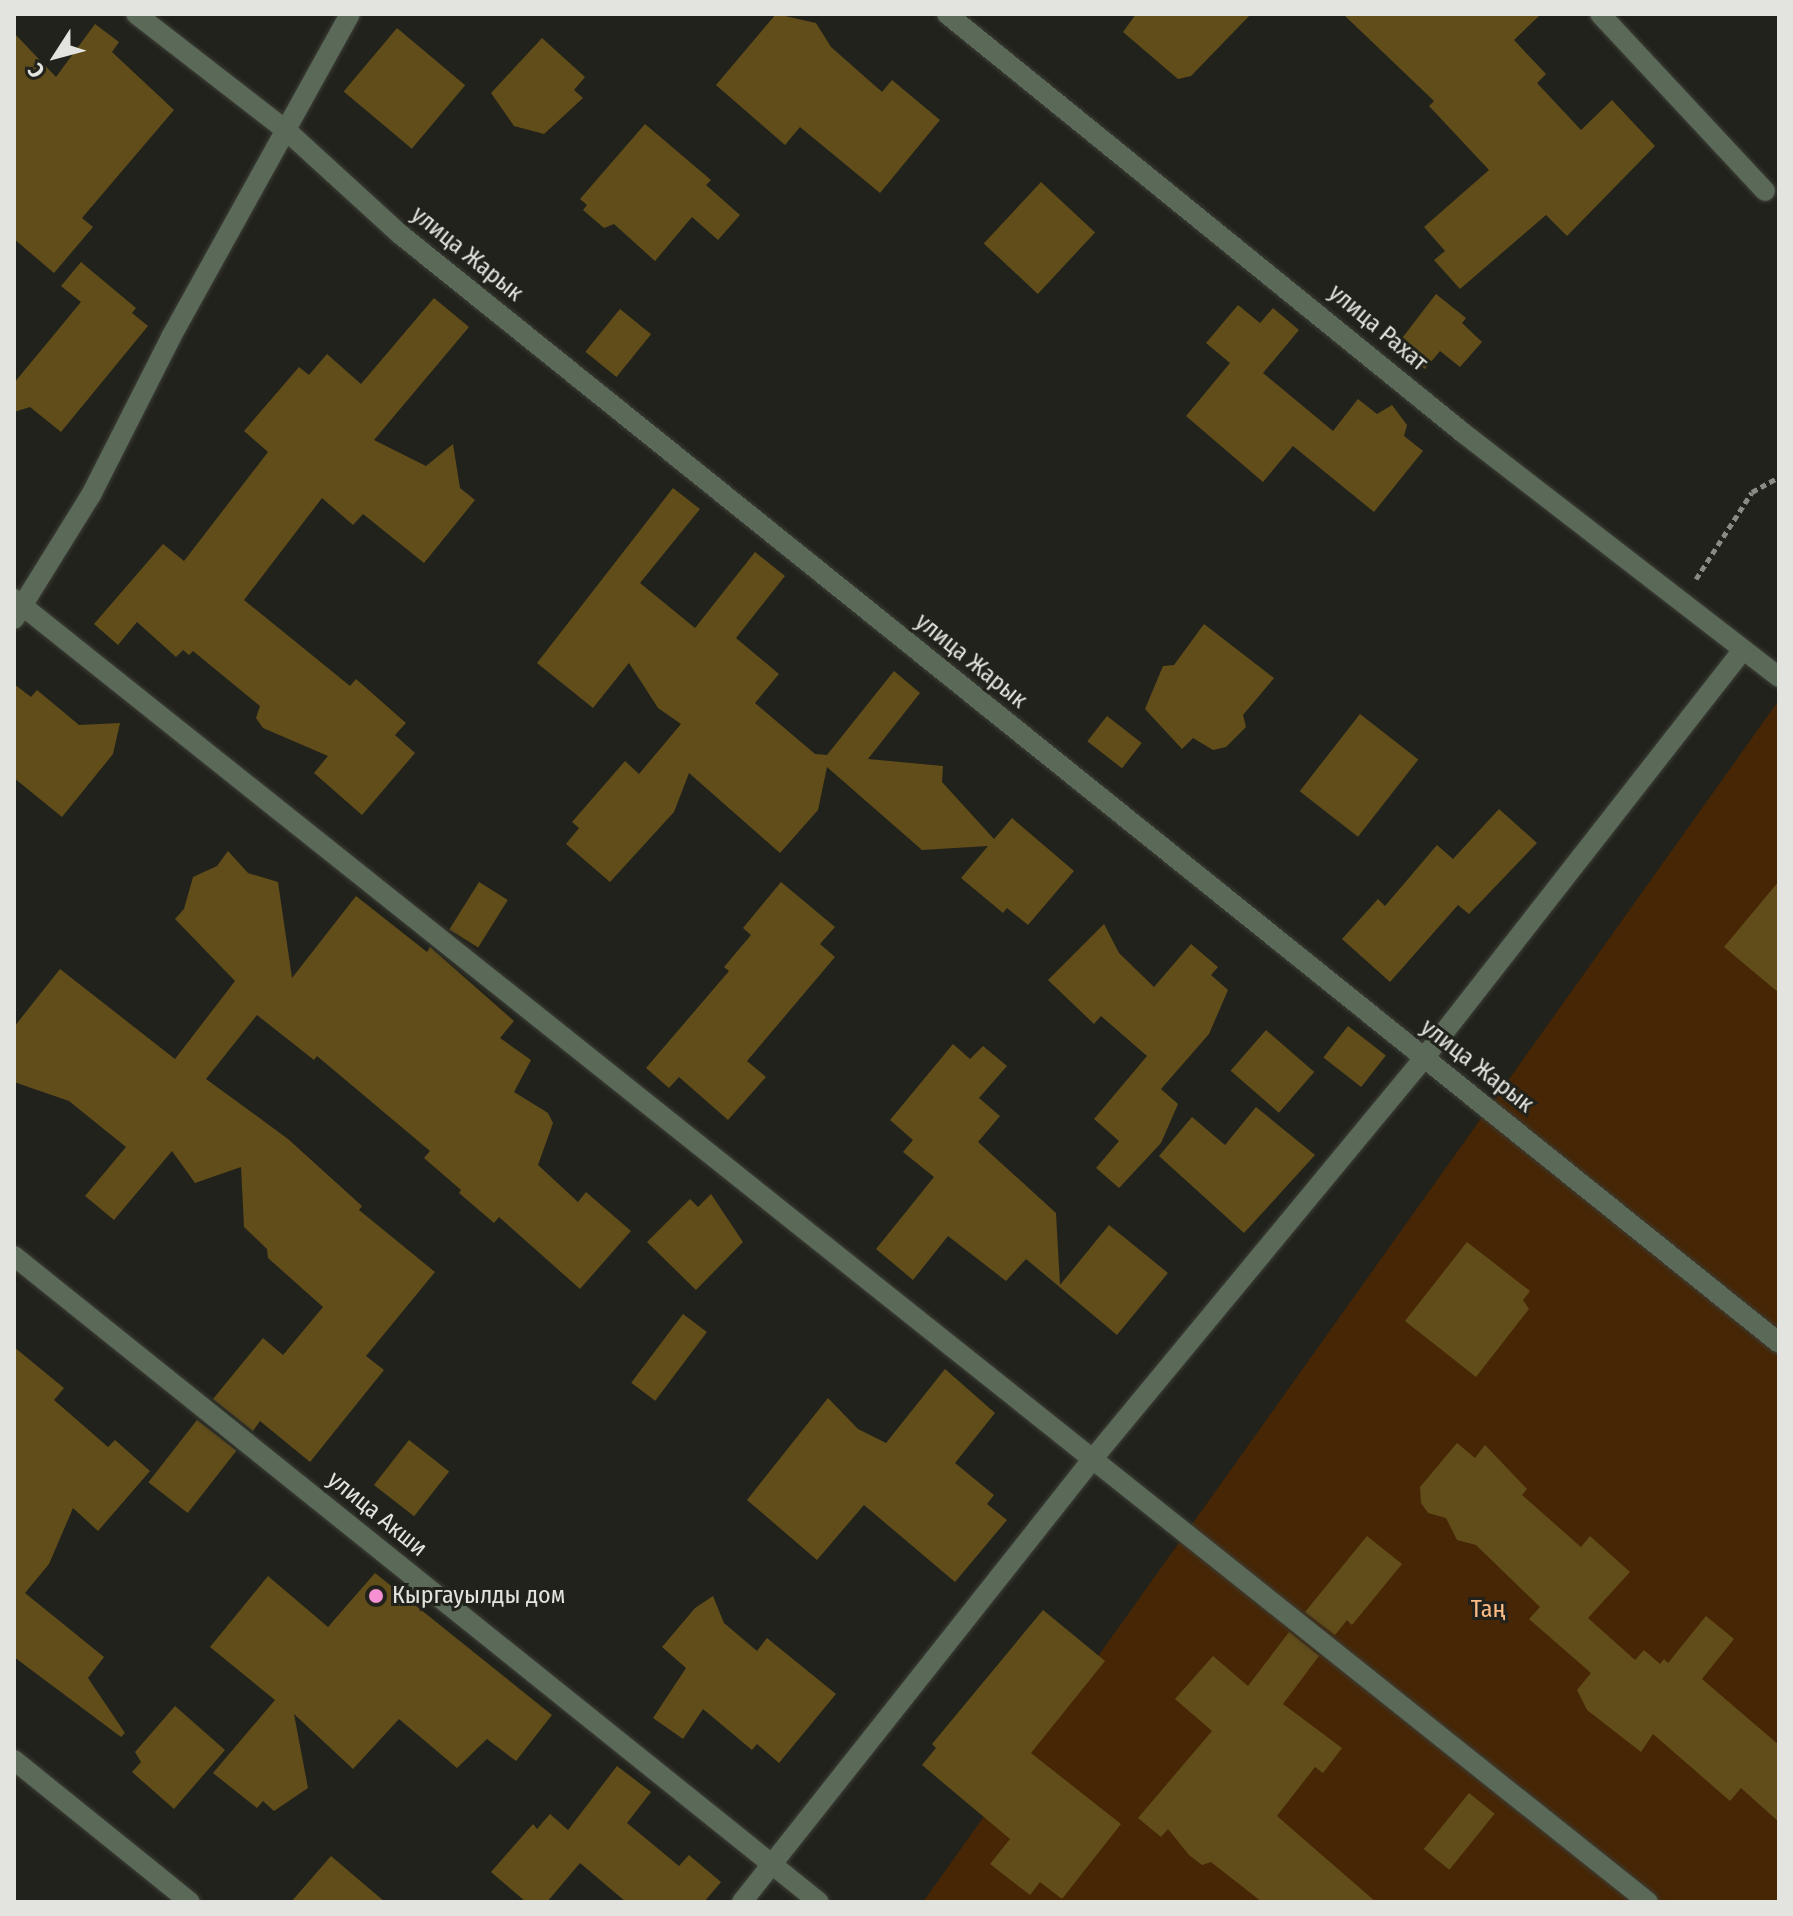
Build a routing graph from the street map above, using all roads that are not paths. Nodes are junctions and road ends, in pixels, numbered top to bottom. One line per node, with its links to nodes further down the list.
1 (136, 14): 5 (street, улица Жарык)
2 (350, 14): 5 (street)
3 (947, 14): 8 (street, улица Рахат)
4 (1600, 14): 6 (street)
5 (287, 131): 7 (street); 10 (street, улица Жарык)
6 (1765, 191)
7 (17, 608): 13 (street)
8 (1742, 651): 9 (street, улица Рахат); 10 (street)
9 (1779, 677)
10 (1424, 1058): 12 (street, улица Жарык); 13 (street)
11 (14, 1256): 15 (street, улица Акши)
12 (1779, 1343)
13 (1091, 1461): 15 (street); 19 (street)
14 (14, 1760): 16 (street)
15 (772, 1865): 17 (street); 18 (street, улица Акши)
16 (190, 1902)
17 (742, 1902)
18 (819, 1902)
19 (1648, 1902)

